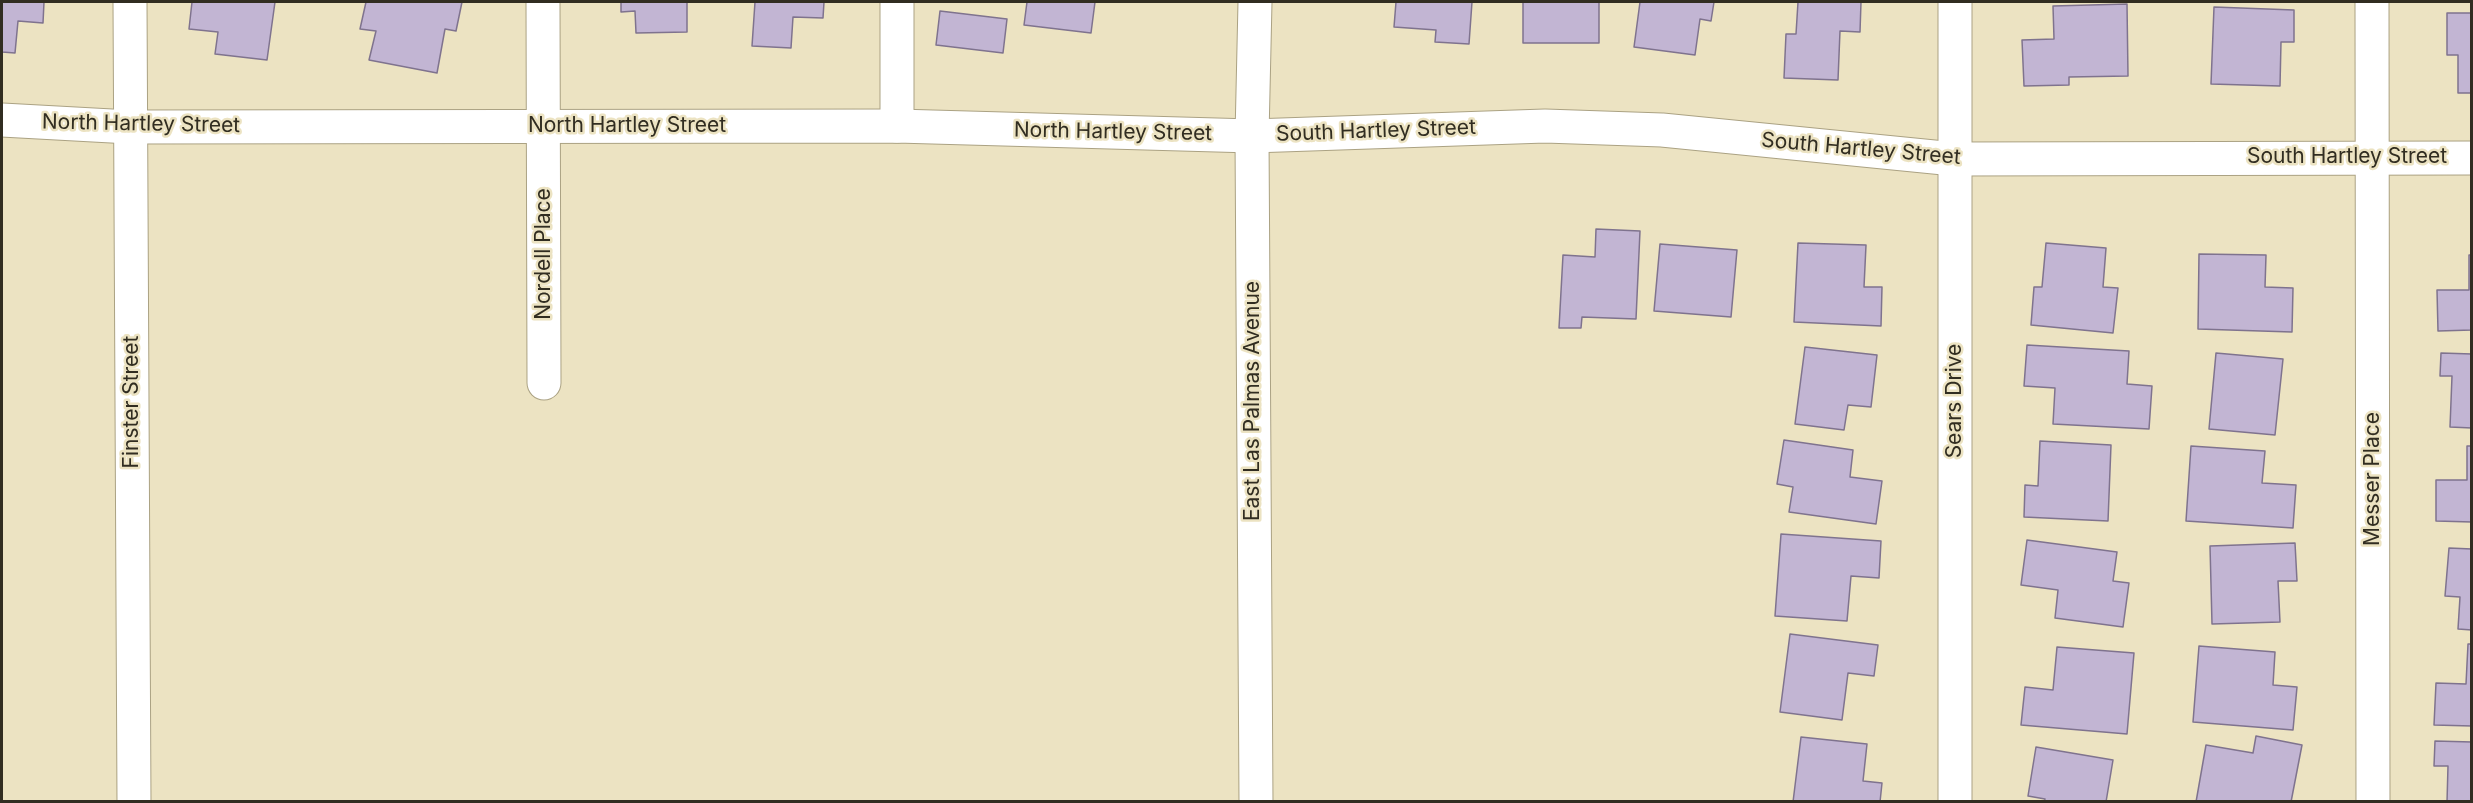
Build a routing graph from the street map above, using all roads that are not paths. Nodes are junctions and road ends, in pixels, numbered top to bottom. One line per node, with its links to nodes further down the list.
1 (130, 2): 10 (street, Finster Street)
2 (543, 2): 8 (street, Nordell Place)
3 (897, 2): 9 (street)
4 (1254, 2): 11 (street, East Las Palmas Avenue)
5 (1955, 2): 14 (street, Sears Drive)
6 (2372, 2): 12 (street, Messer Place)
7 (2, 120): 10 (street, North Hartley Street)
8 (543, 125): 9 (street, North Hartley Street); 10 (street, North Hartley Street); 15 (street, Nordell Place)
9 (897, 126): 11 (street, North Hartley Street)
10 (130, 127): 16 (street, Finster Street)
11 (1252, 136): 14 (street, South Hartley Street); 17 (street, East Las Palmas Avenue)
12 (2374, 156): 13 (street, South Hartley Street); 14 (street, South Hartley Street); 19 (street, Messer Place)
13 (2472, 158)
14 (1954, 159): 18 (street, Sears Drive)
15 (544, 383)
16 (134, 801)
17 (1256, 801)
18 (1955, 801)
19 (2373, 801)

